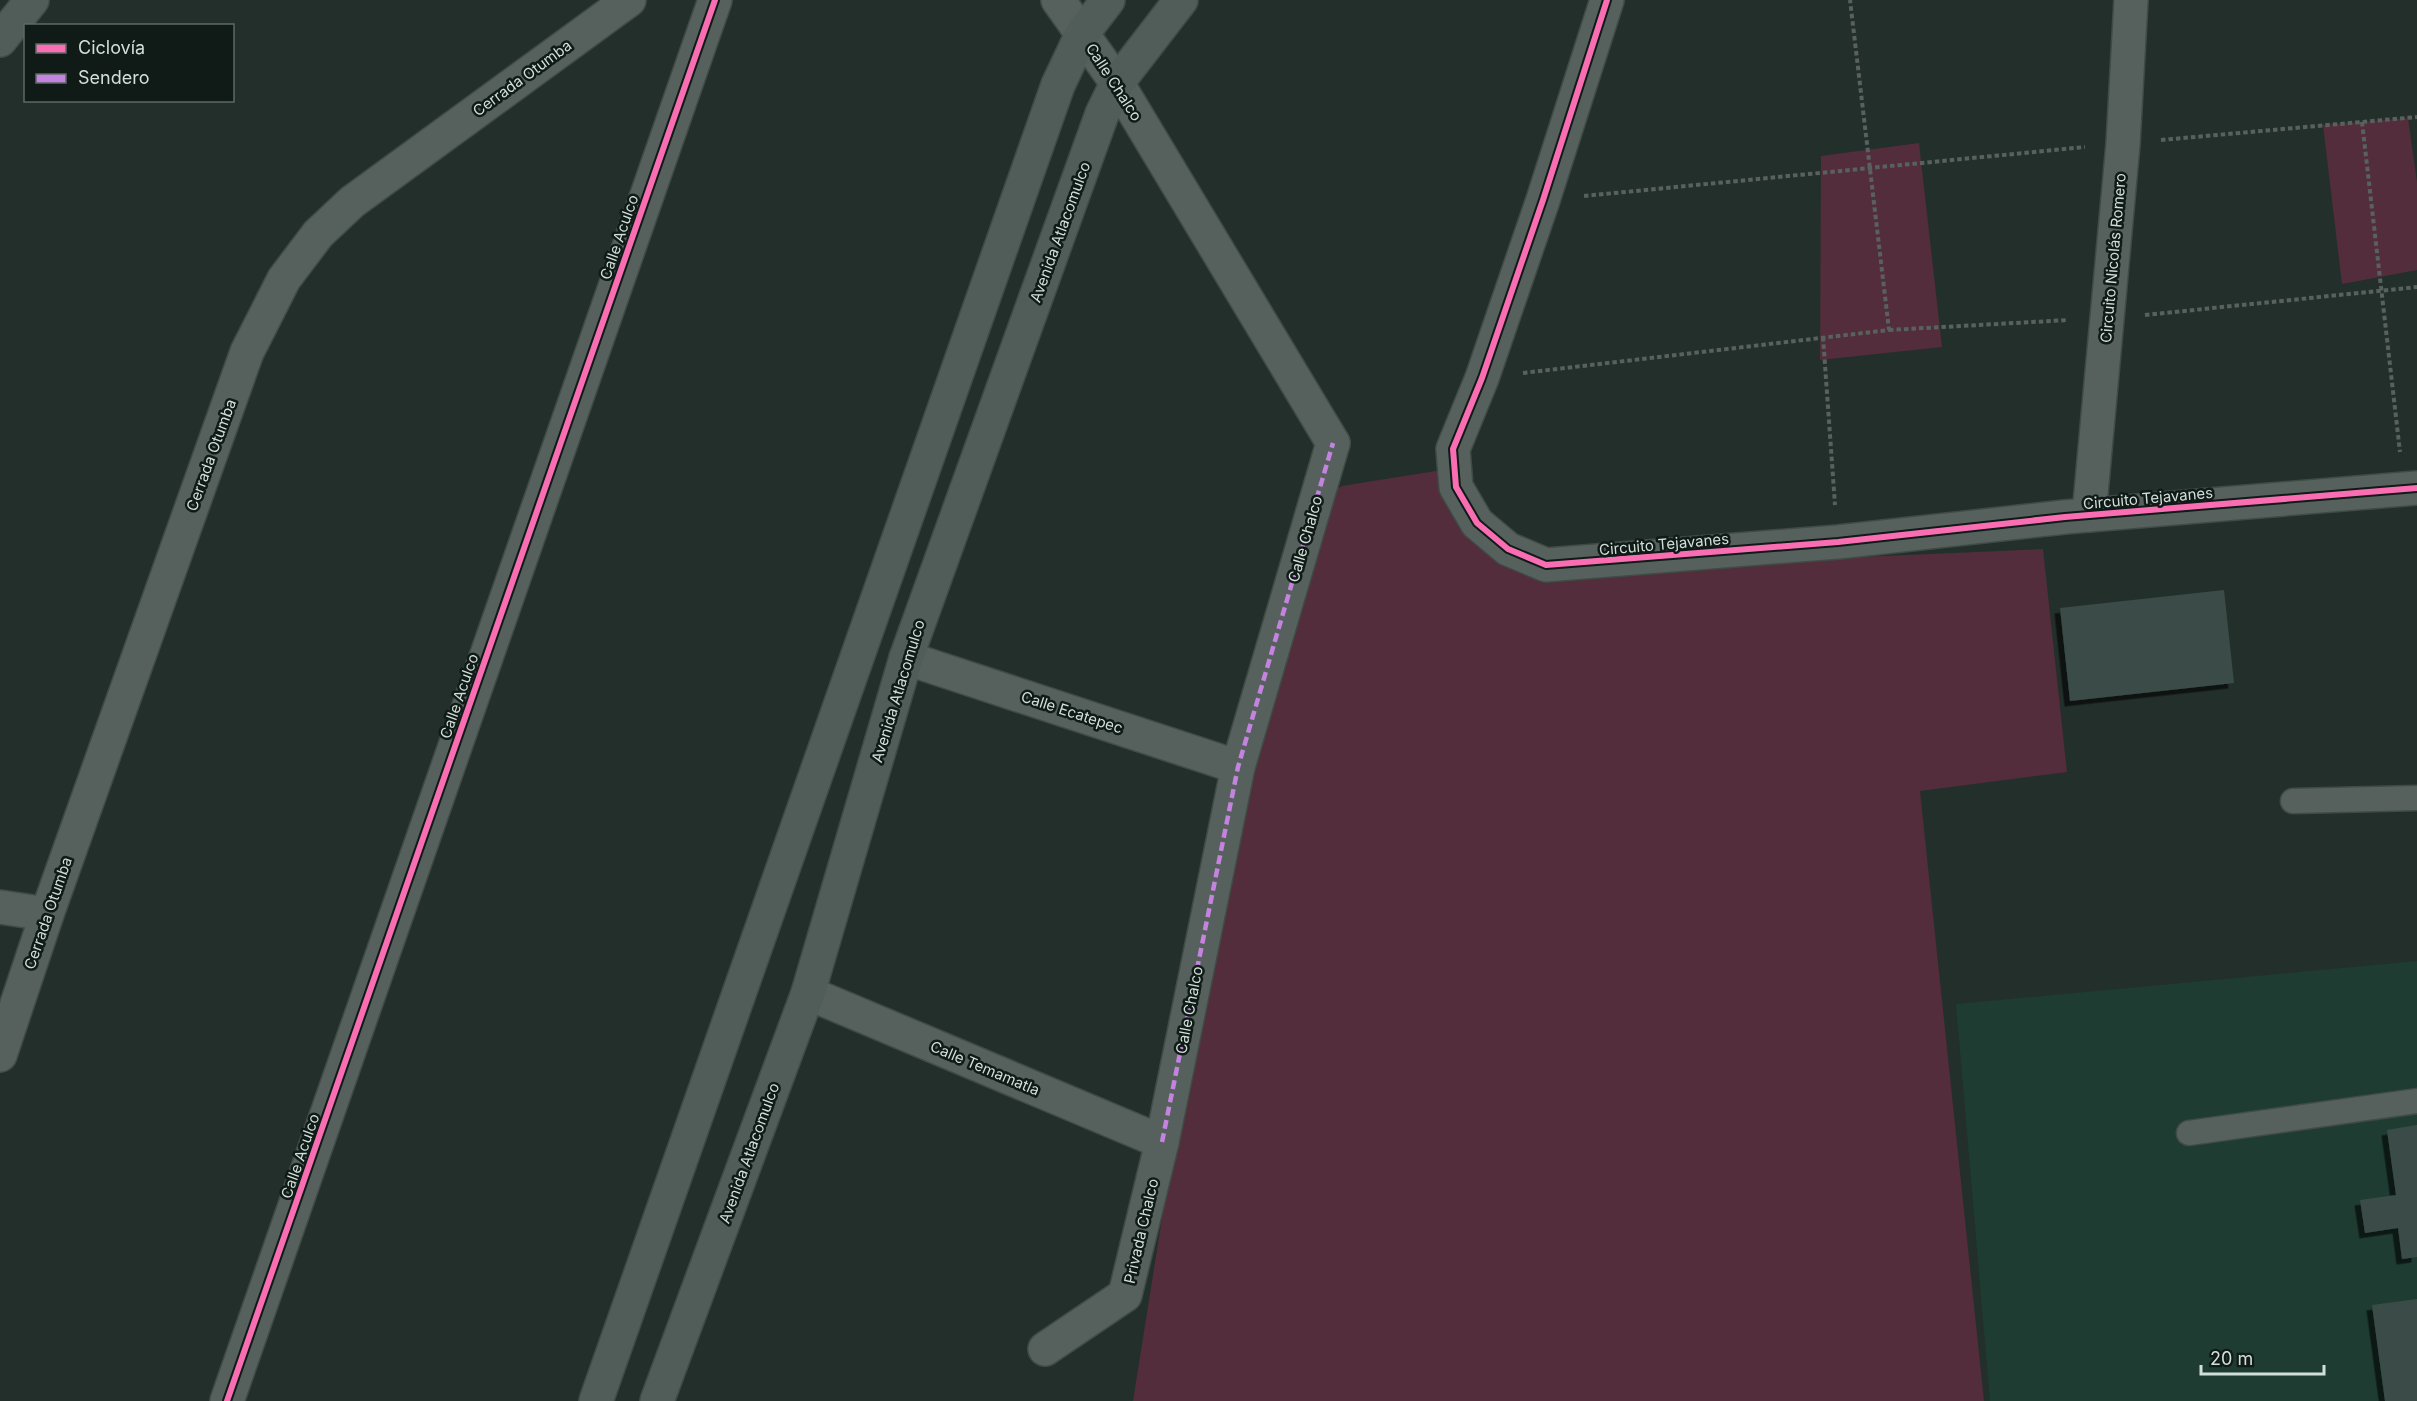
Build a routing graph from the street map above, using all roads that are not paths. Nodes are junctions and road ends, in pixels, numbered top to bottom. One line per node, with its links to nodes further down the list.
1 (32, 0): 10 (main road)
2 (629, 0): 19 (street, Cerrada Otumba)
3 (715, 0): 27 (street, Calle Aculco)
4 (1058, 0): 9 (street, Calle Chalco)
5 (1108, 0): 9 (main road)
6 (1181, 0): 11 (main road, Avenida Atlacomulco)
7 (1607, 0): 13 (street, Circuito Tejavanes)
8 (2130, 0): 13 (street, Circuito Nicolás Romero)
9 (1082, 33): 11 (street, Calle Chalco); 26 (main road)
10 (0, 40)
11 (1117, 83): 14 (main road, Avenida Atlacomulco); 15 (street, Calle Chalco)
12 (2410, 489): 13 (street, Circuito Tejavanes)
13 (2089, 515)
14 (906, 658): 15 (street, Calle Ecatepec); 20 (main road, Avenida Atlacomulco)
15 (1238, 767): 24 (street, Calle Chalco)
16 (2417, 798): 17 (lane)
17 (2293, 801)
18 (0, 907): 19 (street)
19 (47, 915): 21 (street, Cerrada Otumba)
20 (808, 993): 24 (street, Calle Temamatla); 28 (main road, Avenida Atlacomulco)
21 (0, 1055)
22 (2417, 1101): 23 (lane)
23 (2189, 1133)
24 (1162, 1142): 25 (street, Privada Chalco)
25 (1045, 1349)
26 (598, 1400)
27 (227, 1401)
28 (657, 1401)

